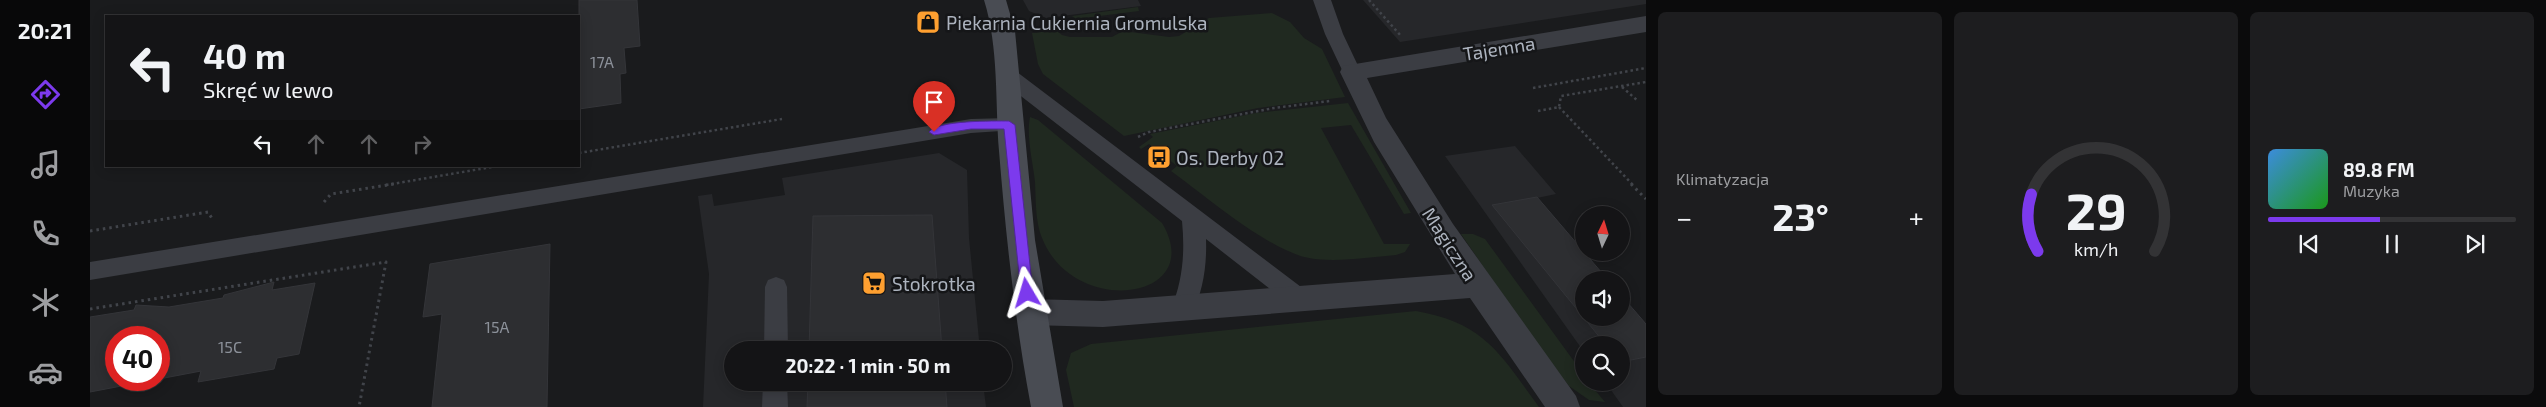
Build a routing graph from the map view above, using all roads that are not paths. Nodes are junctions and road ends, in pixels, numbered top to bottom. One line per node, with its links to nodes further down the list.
1 (995, 0): 5 (street)
2 (1322, 0): 4 (lane)
3 (1646, 24): 4 (street, Tajemna)
4 (1352, 72): 9 (street, Magiczna)
5 (1006, 74): 6 (street); 7 (lane)
6 (1009, 125): 8 (lane); 13 (street)
7 (1193, 219): 11 (lane); 12 (lane)
8 (90, 271)
9 (1477, 285): 11 (street); 18 (street, Magiczna)
10 (776, 287): 14 (lane)
11 (1301, 300): 12 (street)
12 (1184, 309): 13 (street)
13 (1030, 312): 17 (street)
14 (776, 341)
15 (776, 391): 16 (lane)
16 (775, 407)
17 (1047, 407)
18 (1564, 407)

